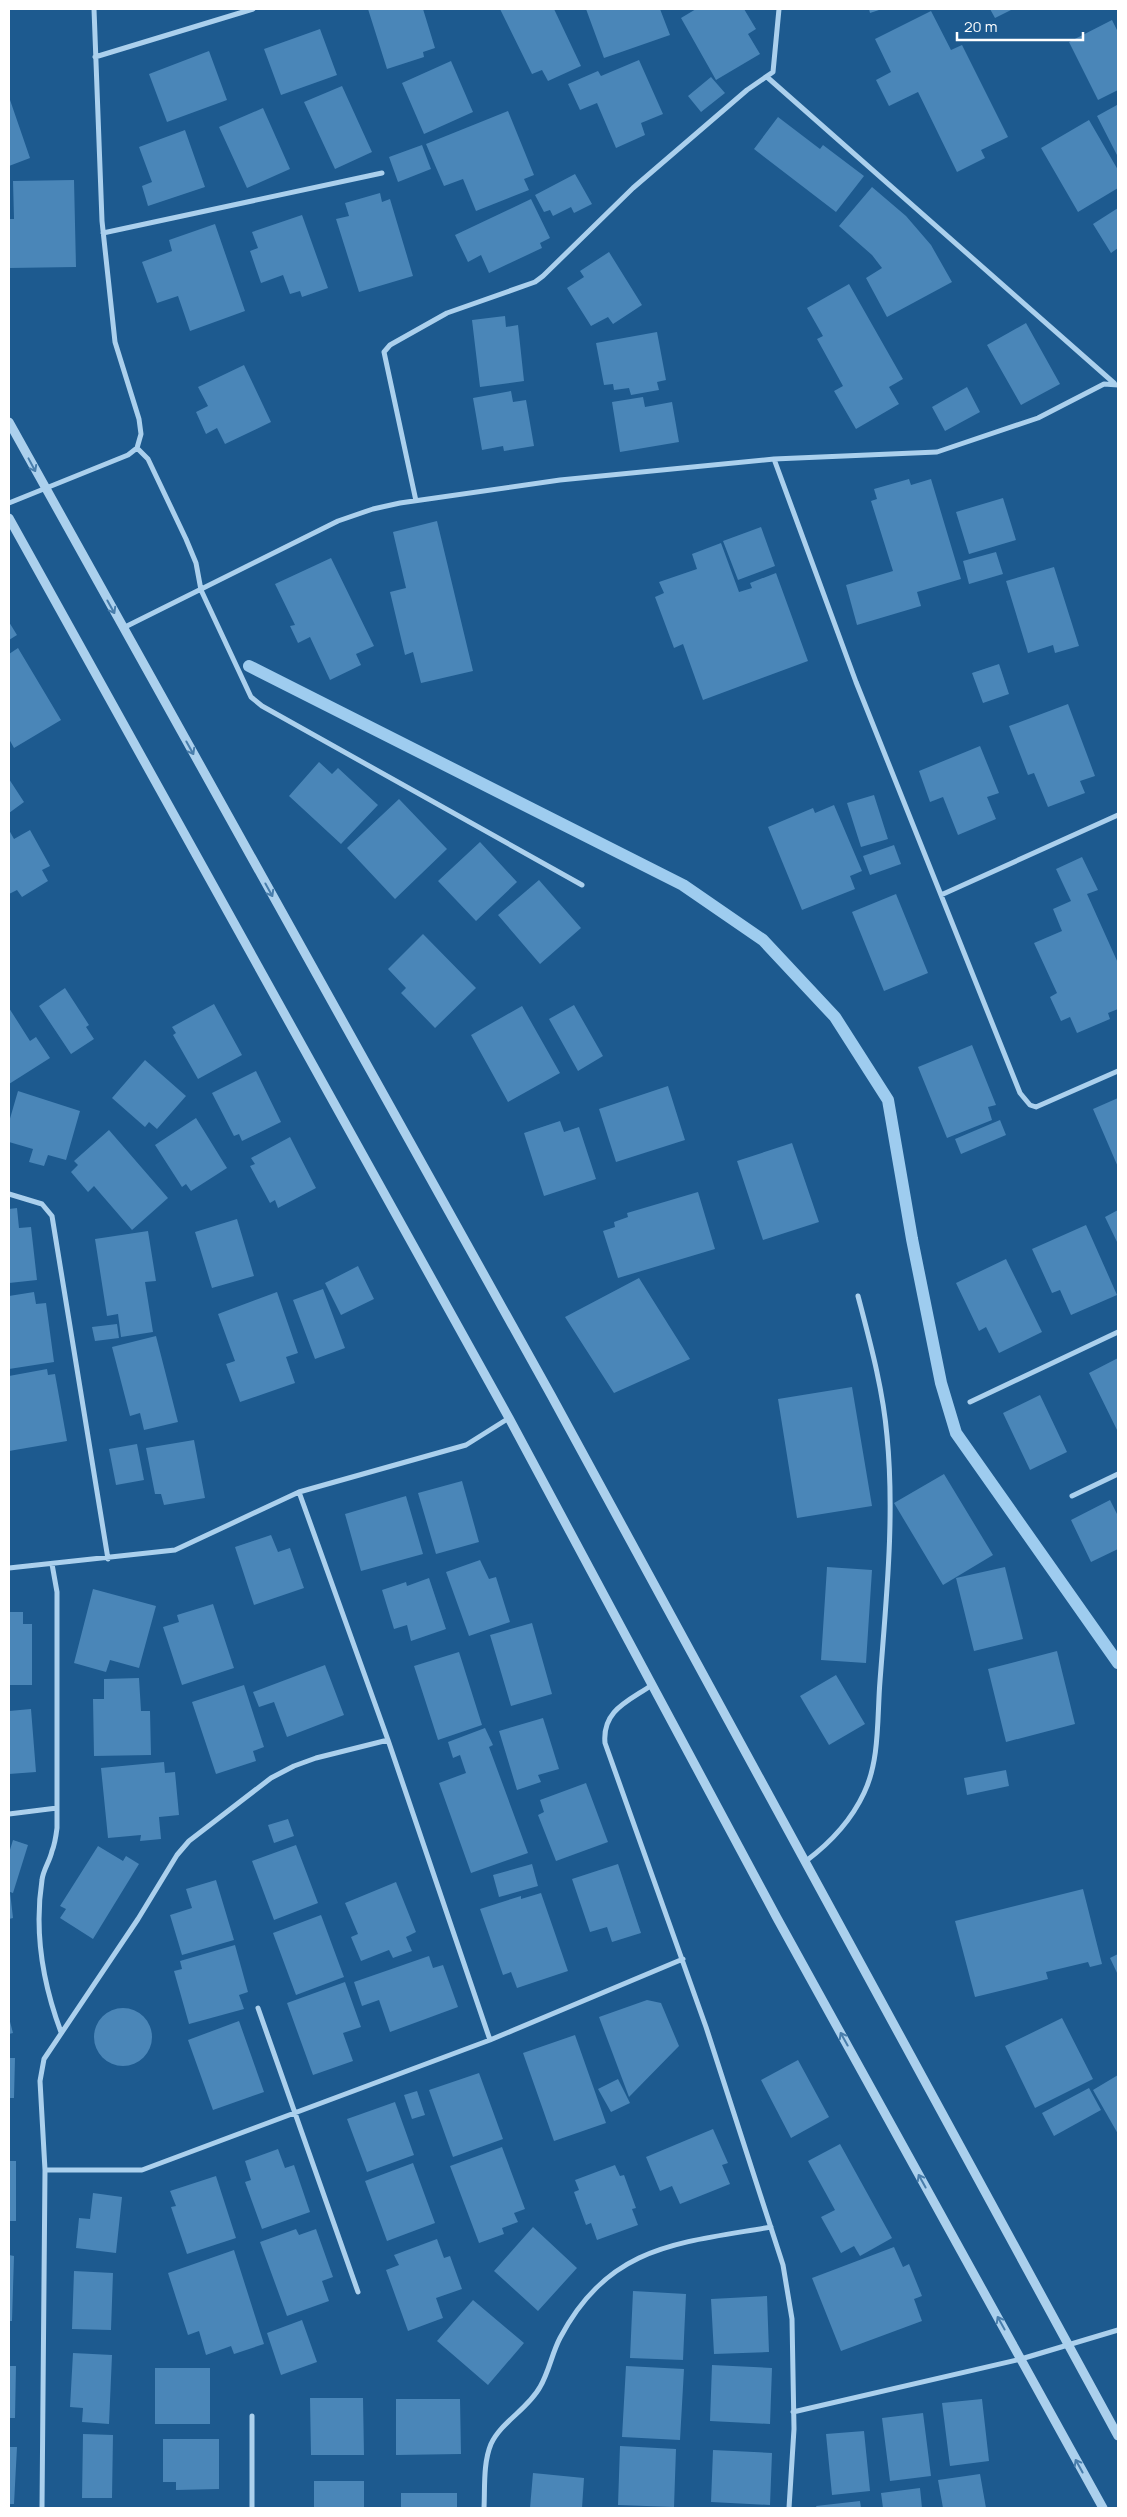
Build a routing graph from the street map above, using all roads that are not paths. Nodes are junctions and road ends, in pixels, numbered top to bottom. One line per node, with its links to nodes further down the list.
1 (94, 9): 4 (street)
2 (253, 9): 4 (street)
3 (779, 9): 5 (street)
4 (95, 57): 7 (street)
5 (767, 77): 8 (street); 13 (street)
6 (382, 173): 7 (street)
7 (103, 233): 10 (street)
8 (1116, 384): 11 (street)
9 (9, 422): 12 (street, one-way to 12)
10 (137, 448): 12 (street); 16 (street)
11 (774, 459): 13 (street); 20 (street)
12 (44, 488): 14 (street); 17 (street, one-way to 17)
13 (416, 501): 16 (street)
14 (9, 503)
15 (9, 518): 26 (street)
16 (200, 590): 17 (street); 19 (street)
17 (123, 629): 37 (street, one-way to 37)
18 (1118, 815): 20 (street)
19 (582, 885)
20 (941, 895): 21 (street)
21 (1118, 1071)
22 (9, 1194): 30 (street)
23 (858, 1296): 37 (street)
24 (1118, 1332): 25 (street)
25 (970, 1402)
26 (509, 1418): 28 (street); 33 (street)
27 (1118, 1474): 29 (street)
28 (299, 1492): 30 (street); 34 (street)
29 (1072, 1496)
30 (108, 1558): 31 (street)
31 (52, 1564): 32 (street); 35 (street)
32 (9, 1568)
33 (652, 1685): 38 (street); 48 (street, one-way to 33)
34 (388, 1740): 40 (street); 41 (street)
35 (57, 1808): 36 (street); 40 (street)
36 (9, 1814)
37 (806, 1861): 47 (street)
38 (683, 1959): 41 (street); 44 (street)
39 (258, 2008): 42 (street)
40 (61, 2032): 43 (street)
41 (490, 2040): 42 (street)
42 (294, 2113): 43 (street); 45 (street)
43 (45, 2170): 52 (street)
44 (770, 2227): 49 (street); 54 (street)
45 (358, 2292)
46 (1118, 2330): 47 (street)
47 (1069, 2346): 48 (street); 51 (street)
48 (1021, 2359): 49 (street); 56 (street, one-way to 48)
49 (793, 2412): 55 (street)
50 (252, 2416): 53 (street)
51 (1118, 2436)
52 (42, 2508)
53 (252, 2508)
54 (484, 2508)
55 (789, 2508)
56 (1103, 2508)

